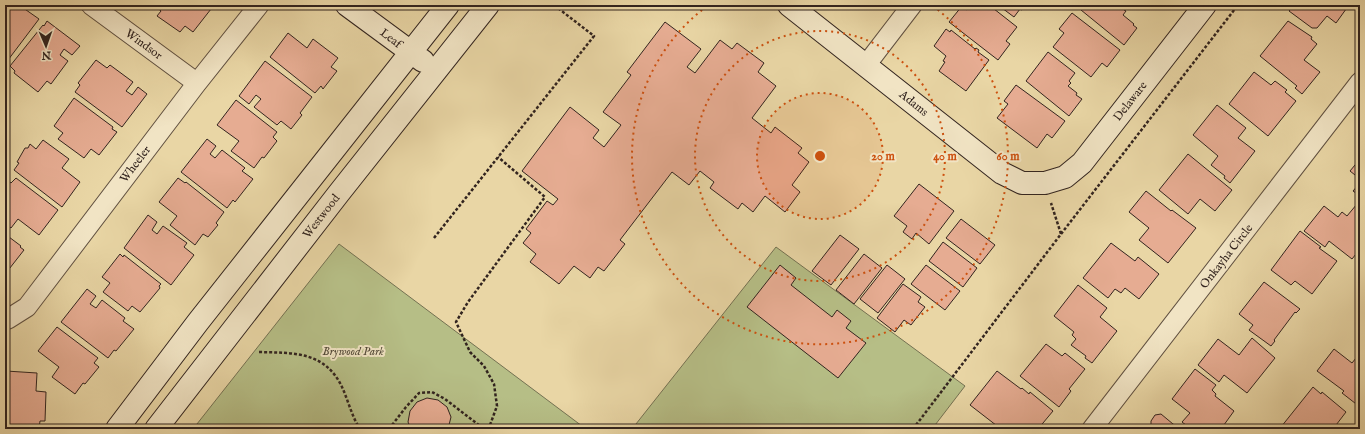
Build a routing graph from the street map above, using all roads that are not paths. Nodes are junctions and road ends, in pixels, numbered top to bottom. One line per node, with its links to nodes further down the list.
1 (91, 5): 12 (street, Windsor)
2 (259, 5): 12 (street, Wheeler)
3 (347, 5): 9 (street, Leaf)
4 (448, 5): 9 (street)
5 (488, 5): 11 (street, Westwood)
6 (789, 5): 10 (street, Adams)
7 (912, 5): 10 (street)
8 (1205, 5): 14 (street, Delaware)
9 (411, 53): 11 (street, Leaf); 16 (street)
10 (866, 65): 14 (street, Adams)
11 (435, 70): 17 (street, Westwood)
12 (197, 82): 15 (street, Wheeler)
13 (1360, 82): 18 (street, Onkayha Circle)
14 (1045, 184)
15 (7, 318)
16 (117, 429)
17 (156, 429)
18 (1092, 429)

